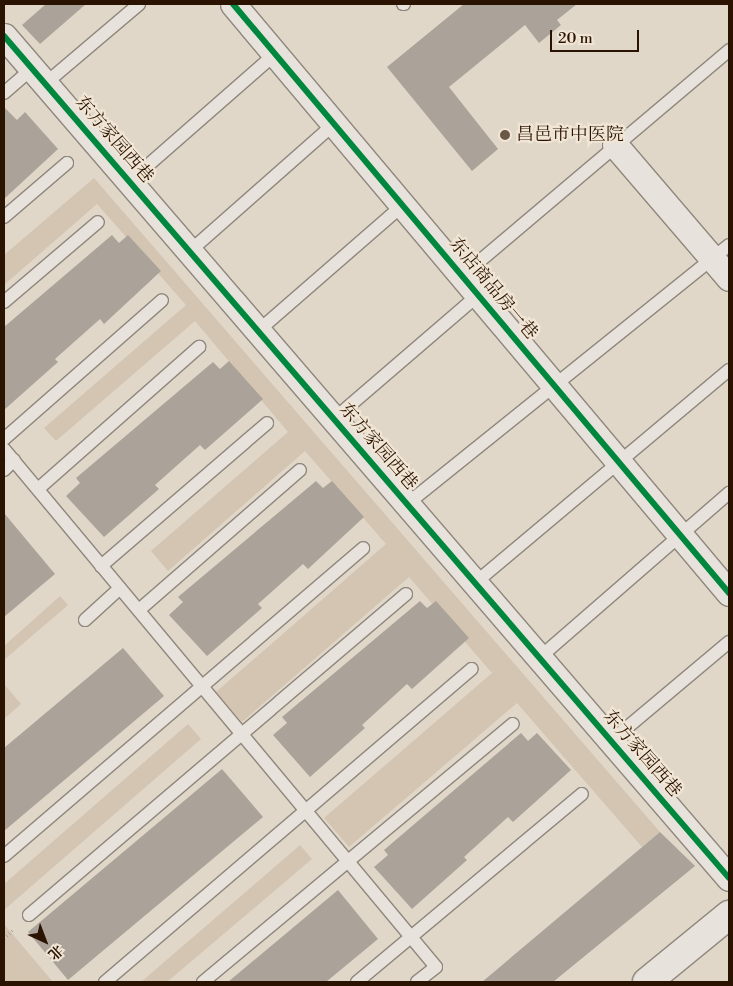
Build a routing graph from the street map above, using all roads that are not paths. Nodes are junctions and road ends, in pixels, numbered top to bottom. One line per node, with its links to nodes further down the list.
1 (139, 4): 6 (lane)
2 (233, 4): 5 (street, 东店商品房一巷)
3 (4, 36): 6 (street, 东方家园西巷)
4 (729, 50): 9 (lane)
5 (275, 54): 8 (street, 东店商品房一巷); 11 (lane)
6 (40, 75): 7 (lane); 11 (street, 东方家园西巷)
7 (4, 92)
8 (334, 124): 12 (street, 东店商品房一巷); 15 (lane)
9 (614, 145): 16 (street); 17 (lane)
10 (67, 163): 13 (lane)
11 (130, 181): 15 (street, 东方家园西巷)
12 (403, 205): 17 (street, 东店商品房一巷); 22 (lane)
13 (4, 217)
14 (98, 222): 21 (lane)
15 (190, 251): 22 (street, 东方家园西巷)
16 (721, 252): 18 (street); 25 (lane)
17 (462, 276): 19 (street, 东店商品房一巷)
18 (729, 278)
19 (478, 294): 25 (street, 东店商品房一巷); 26 (lane)
20 (162, 300): 28 (lane)
21 (4, 302)
22 (258, 330): 26 (street, 东方家园西巷)
23 (198, 347): 34 (lane)
24 (729, 370): 31 (lane)
25 (554, 386): 31 (street, 东店商品房一巷); 36 (lane)
26 (334, 419): 36 (street, 东方家园西巷)
27 (267, 423): 39 (lane)
28 (4, 439)
29 (4, 449): 30 (lane)
30 (14, 460): 32 (lane); 34 (lane)
31 (619, 463): 37 (street, 东店商品房一巷); 40 (lane)
32 (4, 470)
33 (300, 470): 44 (lane)
34 (38, 489): 39 (lane)
35 (729, 493): 37 (lane)
36 (407, 504): 40 (street, 东方家园西巷)
37 (680, 535): 42 (street, 东店商品房一巷); 47 (lane)
38 (363, 548): 49 (lane)
39 (101, 566): 41 (lane)
40 (475, 584): 47 (street, 东方家园西巷)
41 (120, 588): 44 (lane); 45 (lane)
42 (729, 593)
43 (406, 594): 51 (lane)
44 (139, 610): 49 (lane)
45 (85, 620)
46 (729, 642): 52 (lane)
47 (539, 658): 52 (street, 东方家园西巷)
48 (472, 669): 54 (lane)
49 (202, 686): 51 (lane); 55 (lane)
50 (514, 724): 56 (lane)
51 (242, 734): 54 (lane); 58 (lane)
52 (611, 741): 57 (street, 东方家园西巷)
53 (582, 794): 60 (lane)
54 (306, 811): 56 (lane); 61 (lane)
55 (4, 856)
56 (348, 861): 60 (lane); 62 (lane)
57 (729, 878)
58 (29, 915)
59 (729, 915): 65 (street)
60 (411, 937): 63 (lane); 64 (lane)
61 (105, 982)
62 (203, 982)
63 (357, 982)
64 (417, 982)
65 (647, 982)

